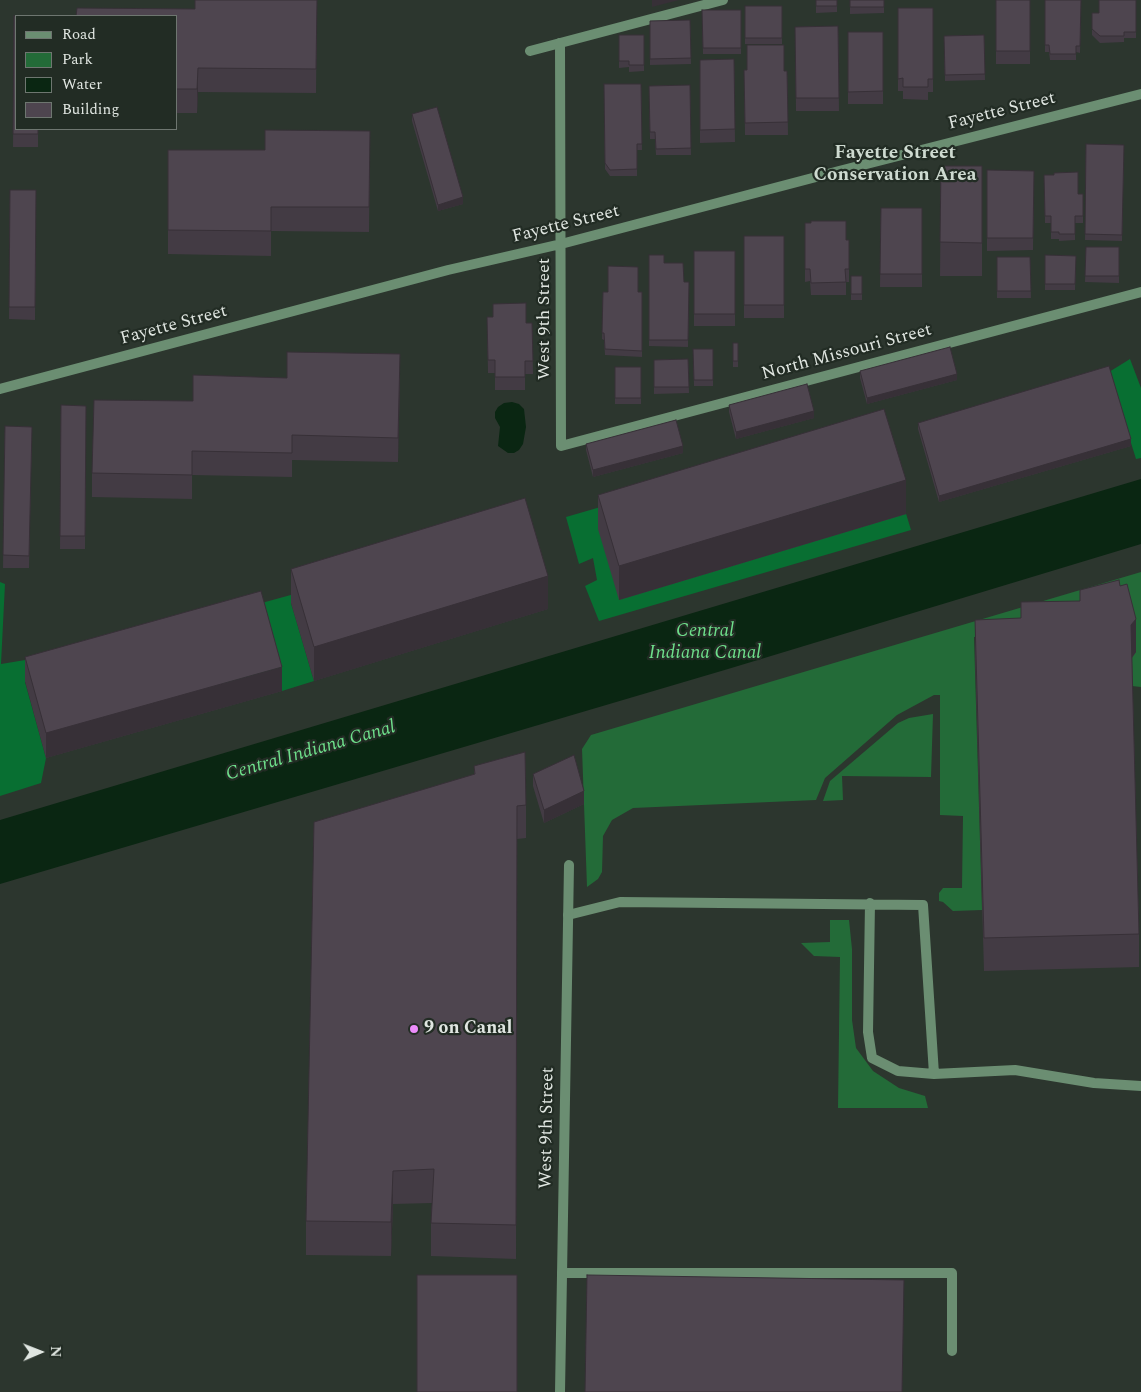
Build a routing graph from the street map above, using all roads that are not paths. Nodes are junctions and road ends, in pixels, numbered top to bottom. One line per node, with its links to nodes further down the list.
1 (723, 0): 2 (street)
2 (560, 42): 3 (street); 5 (street, West 9th Street)
3 (530, 51)
4 (1141, 94): 5 (street, Fayette Street)
5 (561, 244): 7 (street, Fayette Street); 8 (street, West 9th Street)
6 (1141, 292): 8 (street, North Missouri Street)
7 (0, 389)
8 (561, 446)
9 (569, 865): 11 (street, West 9th Street)
10 (870, 903): 11 (street); 12 (street); 12 (street)
11 (568, 915): 14 (street, West 9th Street)
12 (934, 1074): 13 (street)
13 (1141, 1086)
14 (562, 1273): 15 (street); 16 (street, West 9th Street)
15 (952, 1351)
16 (560, 1392)

